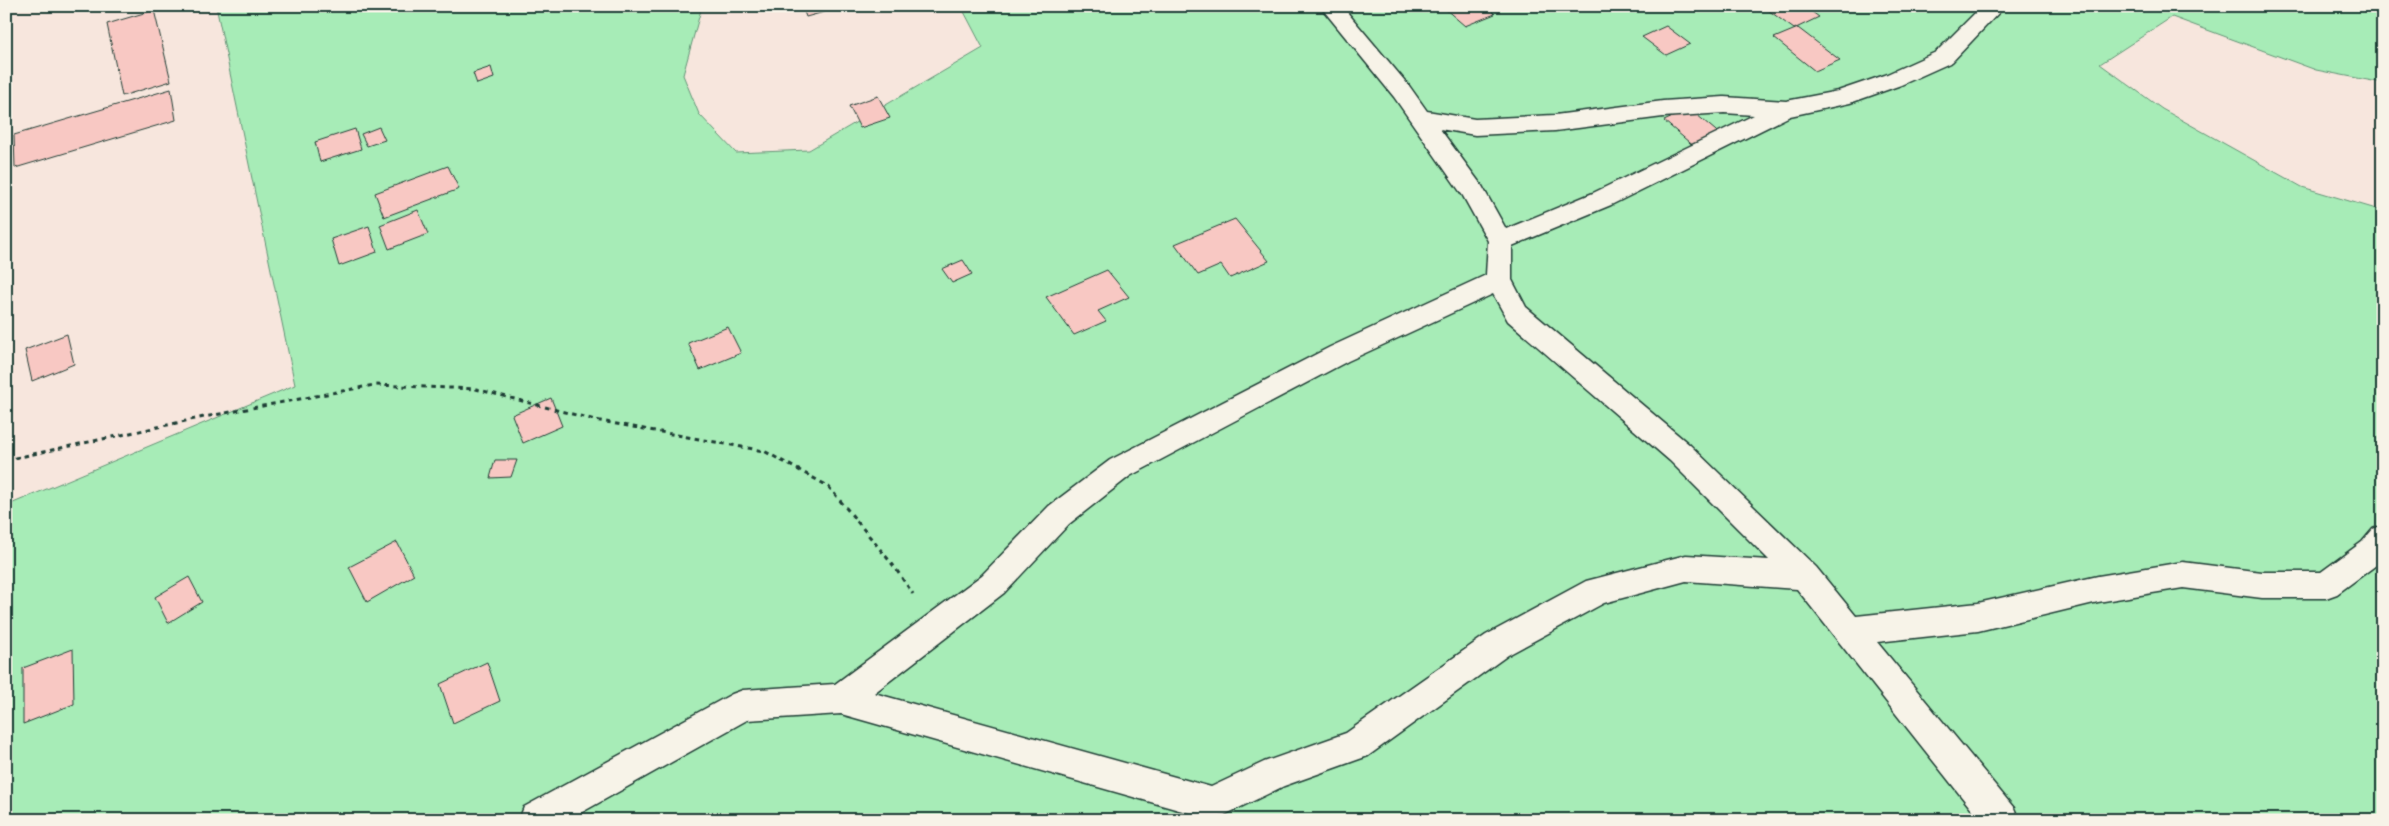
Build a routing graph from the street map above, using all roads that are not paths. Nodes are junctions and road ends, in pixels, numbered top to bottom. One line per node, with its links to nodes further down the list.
1 (1330, 6): 4 (street)
2 (1995, 6): 3 (street)
3 (1786, 109): 4 (street); 5 (street)
4 (1419, 117): 5 (street)
5 (1500, 241): 6 (street)
6 (1499, 280): 8 (street); 10 (street)
7 (2383, 538): 9 (street)
8 (1805, 576): 9 (street); 10 (street)
9 (1850, 631): 12 (street)
10 (841, 699): 11 (street)
11 (536, 819)
12 (2002, 820)

